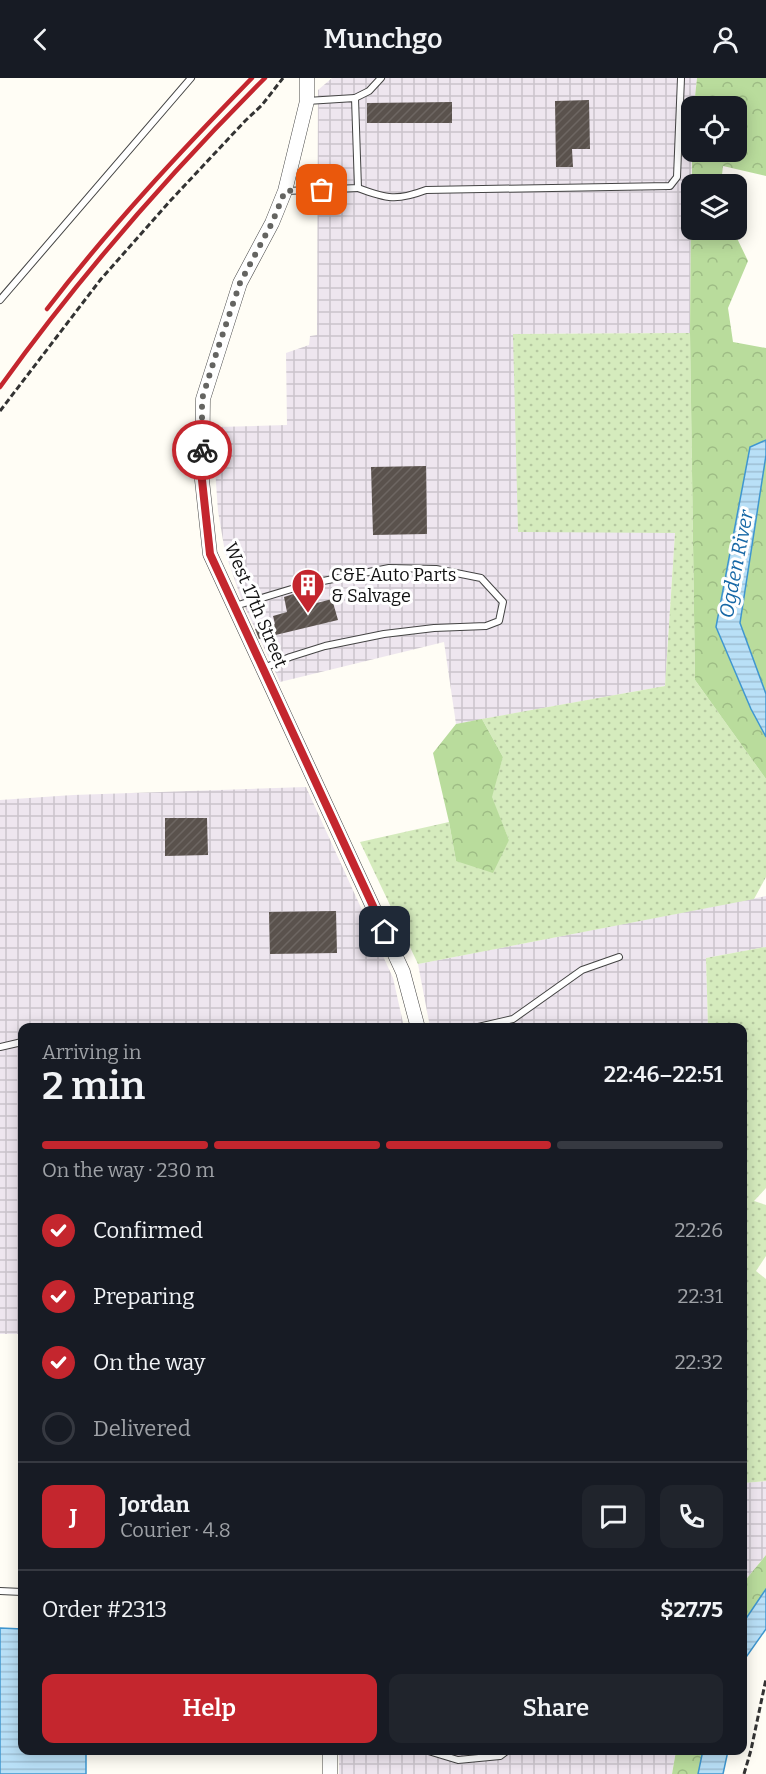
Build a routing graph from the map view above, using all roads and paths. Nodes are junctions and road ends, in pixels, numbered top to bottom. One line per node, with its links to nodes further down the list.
1 (191, 78): 10 (lane)
2 (284, 78): 11 (path)
3 (307, 78): 7 (street, West 17th Street)
4 (381, 78): 6 (lane)
5 (681, 78): 8 (lane)
6 (355, 98): 7 (lane); 8 (lane)
7 (307, 101): 9 (street, West 17th Street)
8 (358, 188): 9 (lane)
9 (285, 191): 12 (street, West 17th Street)
10 (0, 300)
11 (0, 411)
12 (235, 606): 13 (street, West 17th Street); 13 (lane)
13 (263, 668): 15 (street, West 17th Street)
14 (620, 957): 16 (lane)
15 (417, 1023)
16 (496, 1023)
17 (18, 1043): 18 (lane)
18 (0, 1047)
19 (0, 1591): 20 (lane)
20 (18, 1592)
21 (766, 1679): 26 (path)
22 (330, 1755): 25 (street)
23 (440, 1755): 24 (lane)
24 (501, 1755)
25 (330, 1774)
26 (744, 1774)

